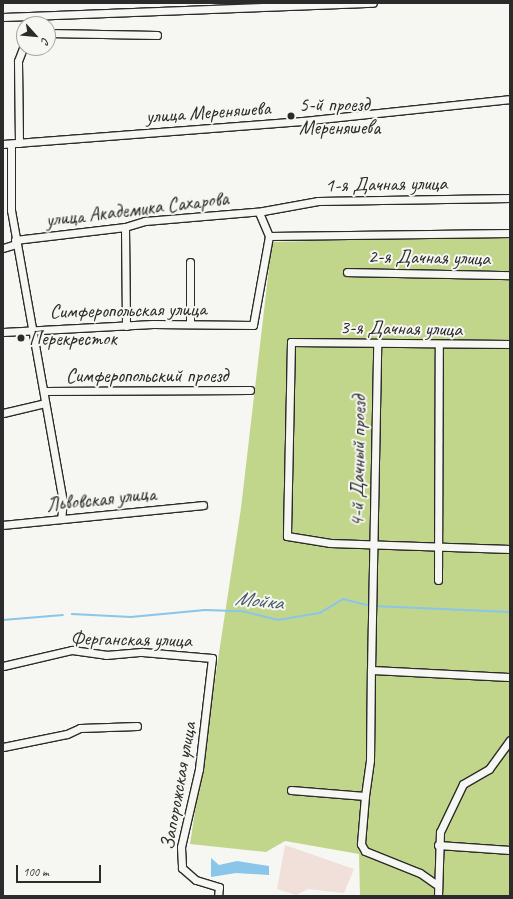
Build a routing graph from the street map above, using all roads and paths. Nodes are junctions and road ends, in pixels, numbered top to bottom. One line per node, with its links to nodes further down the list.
1 (373, 3): 2 (street)
2 (3, 17)
3 (56, 33): 4 (street)
4 (157, 35)
5 (20, 56): 7 (street)
6 (510, 99): 7 (street, улица Мереняшева)
7 (18, 143): 8 (street, улица Мереняшева)
8 (7, 144): 14 (street)
9 (510, 198): 10 (street, 1-я Дачная улица)
10 (261, 212): 11 (street, улица Академика Сахарова); 13 (street)
11 (125, 227): 14 (street, улица Академика Сахарова); 20 (street)
12 (510, 233): 13 (street)
13 (269, 236): 19 (street, Симферопольская улица)
14 (16, 242): 15 (street, улица Академика Сахарова); 21 (street)
15 (3, 248)
16 (190, 262): 19 (street)
17 (348, 272): 18 (street, 2-я Дачная улица)
18 (510, 275)
19 (190, 324): 20 (street, Симферопольская улица)
20 (126, 326): 21 (street, Симферопольская улица)
21 (32, 328): 22 (street, Симферопольская улица); 27 (street)
22 (3, 332)
23 (510, 344): 25 (street, 3-я Дачная улица)
24 (376, 345): 25 (street, 3-я Дачная улица); 33 (street, 4-й Дачный проезд); 33 (street, 3-я Дачная улица)
25 (439, 345): 34 (street)
26 (250, 390): 27 (street, Симферопольский проезд)
27 (44, 391): 28 (street)
28 (45, 403): 29 (street); 31 (street)
29 (3, 413)
30 (203, 505): 31 (street, Львовская улица)
31 (61, 519): 32 (street, Львовская улица)
32 (3, 525)
33 (372, 543): 34 (street); 39 (street, 4-й Дачный проезд)
34 (438, 544): 35 (street); 36 (street)
35 (510, 549)
36 (438, 580)
37 (212, 658): 38 (street, Ферганская улица); 49 (street, Запорожская улица)
38 (3, 666)
39 (371, 670): 40 (street); 45 (street, 4-й Дачный проезд)
40 (510, 677)
41 (137, 726): 43 (street)
42 (510, 740): 46 (street)
43 (3, 747)
44 (291, 790): 45 (street)
45 (365, 796): 48 (street, 4-й Дачный проезд)
46 (438, 845): 47 (street); 48 (street)
47 (510, 850)
48 (436, 884): 50 (street)
49 (218, 896)
50 (438, 896)

